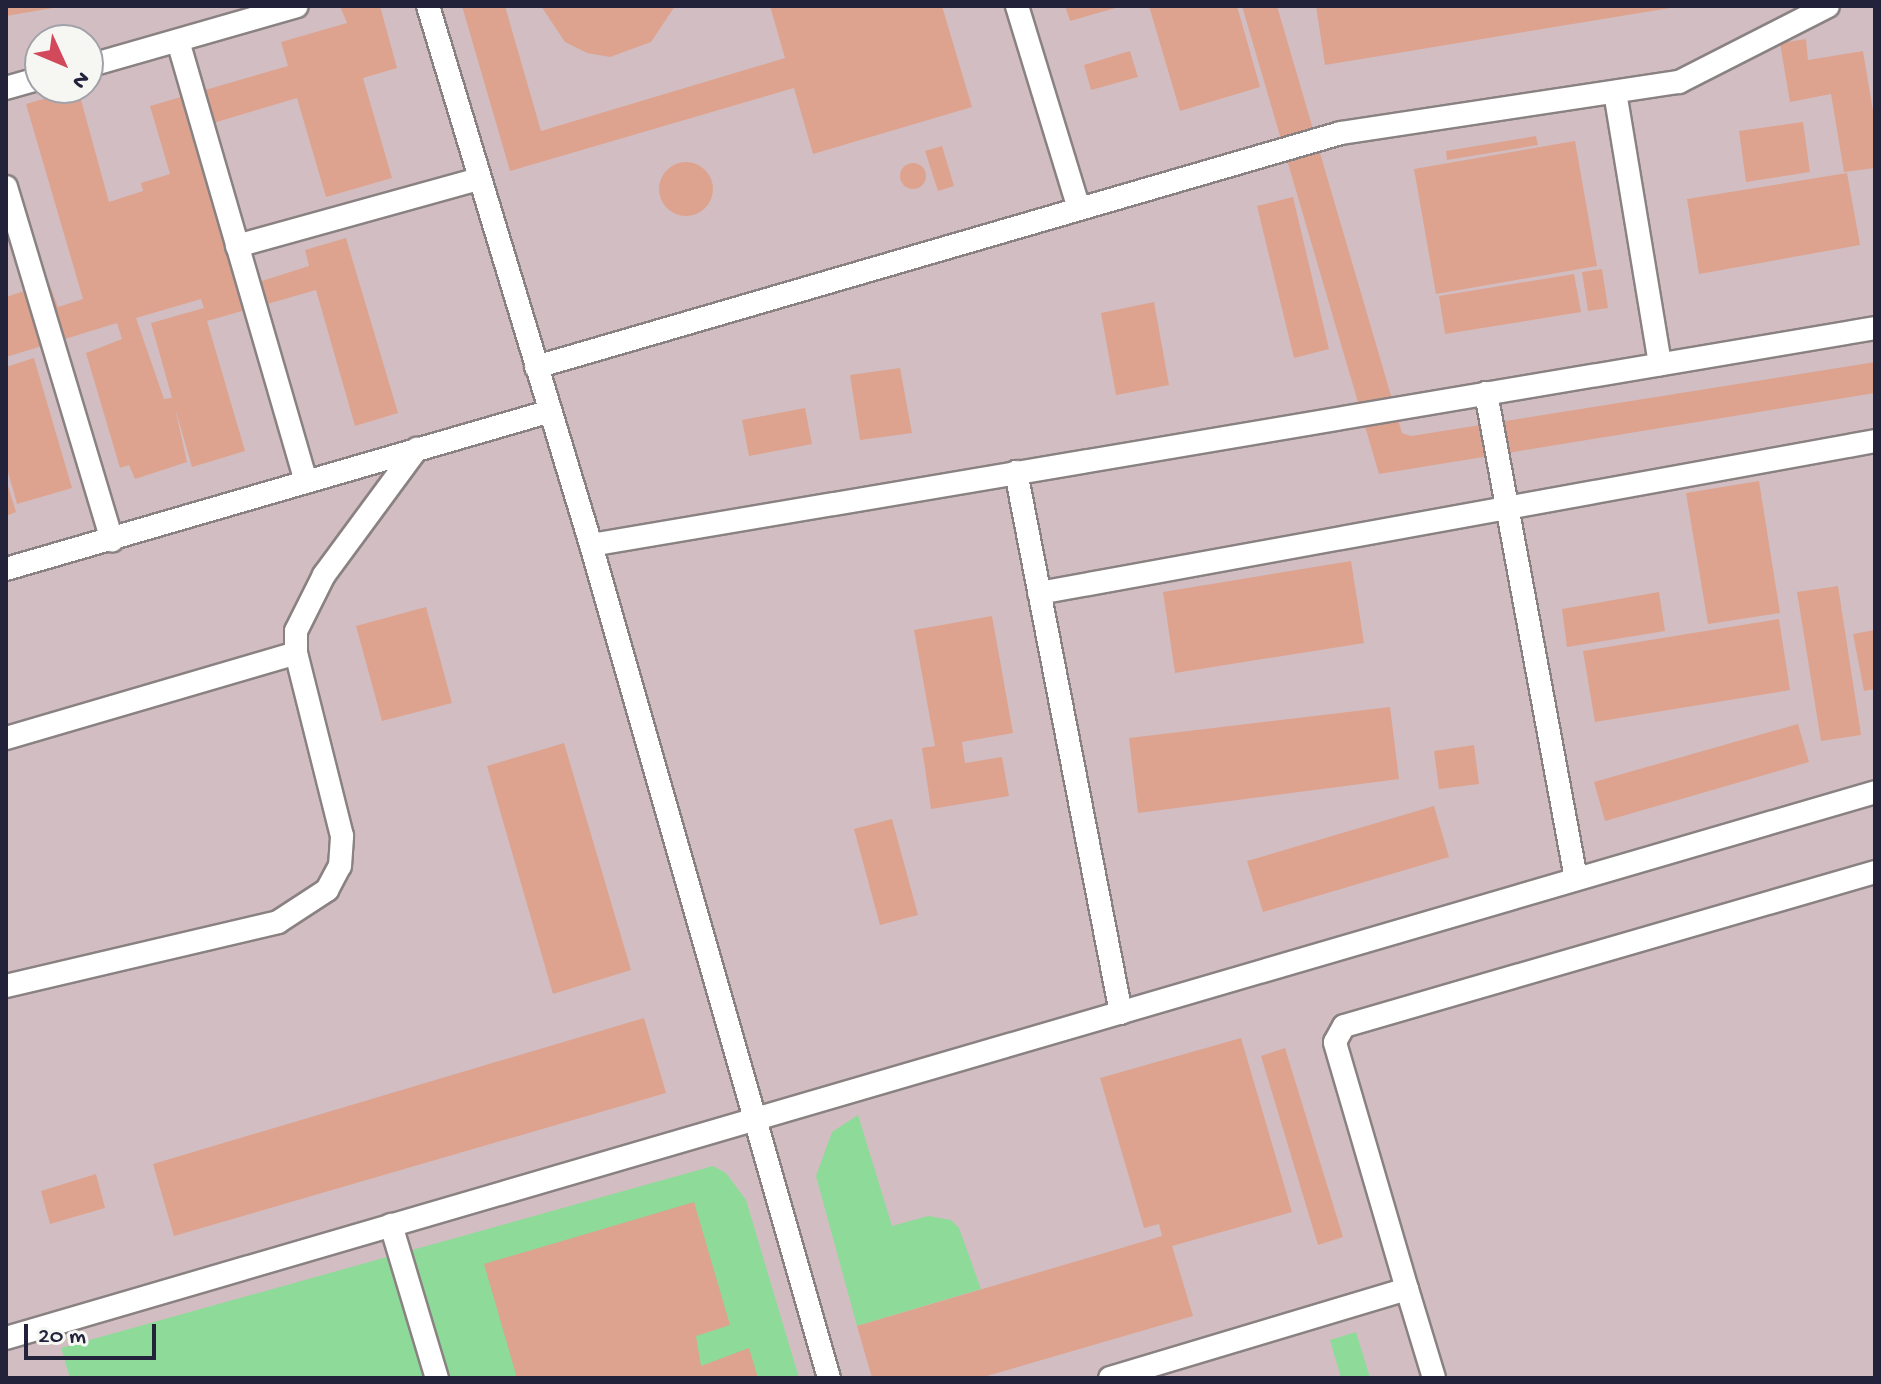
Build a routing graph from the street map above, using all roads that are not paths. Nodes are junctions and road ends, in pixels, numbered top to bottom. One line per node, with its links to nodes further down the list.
1 (297, 6): 5 (lane)
2 (428, 6): 8 (lane)
3 (1017, 6): 10 (lane)
4 (1828, 6): 7 (lane)
5 (178, 41): 6 (lane); 11 (lane)
6 (104, 62)
7 (1615, 92): 10 (lane); 13 (lane)
8 (478, 179): 11 (lane); 14 (lane)
9 (6, 187): 22 (lane)
10 (1079, 209): 14 (lane)
11 (237, 246): 20 (lane)
12 (1875, 328): 13 (lane)
13 (1660, 364): 15 (lane)
14 (536, 367): 16 (lane)
15 (1486, 393): 19 (lane); 21 (lane)
16 (551, 411): 18 (lane); 23 (lane)
17 (1875, 441): 21 (lane)
18 (417, 449): 20 (lane); 26 (lane)
19 (1016, 472): 23 (lane); 25 (lane)
20 (306, 482): 22 (lane)
21 (1508, 511): 25 (lane); 30 (lane)
22 (112, 540): 24 (lane)
23 (591, 545): 33 (lane)
24 (6, 569)
25 (1039, 593): 32 (lane)
26 (296, 653): 27 (lane); 31 (lane)
27 (6, 738)
28 (1875, 792): 30 (lane)
29 (1875, 872): 35 (lane)
30 (1576, 878): 32 (lane)
31 (6, 986)
32 (1121, 1013): 33 (lane)
33 (756, 1120): 34 (lane); 38 (lane)
34 (391, 1225): 36 (lane); 37 (lane)
35 (1407, 1289): 39 (lane); 40 (lane)
36 (6, 1338)
37 (437, 1378)
38 (829, 1378)
39 (1110, 1378)
40 (1434, 1378)

